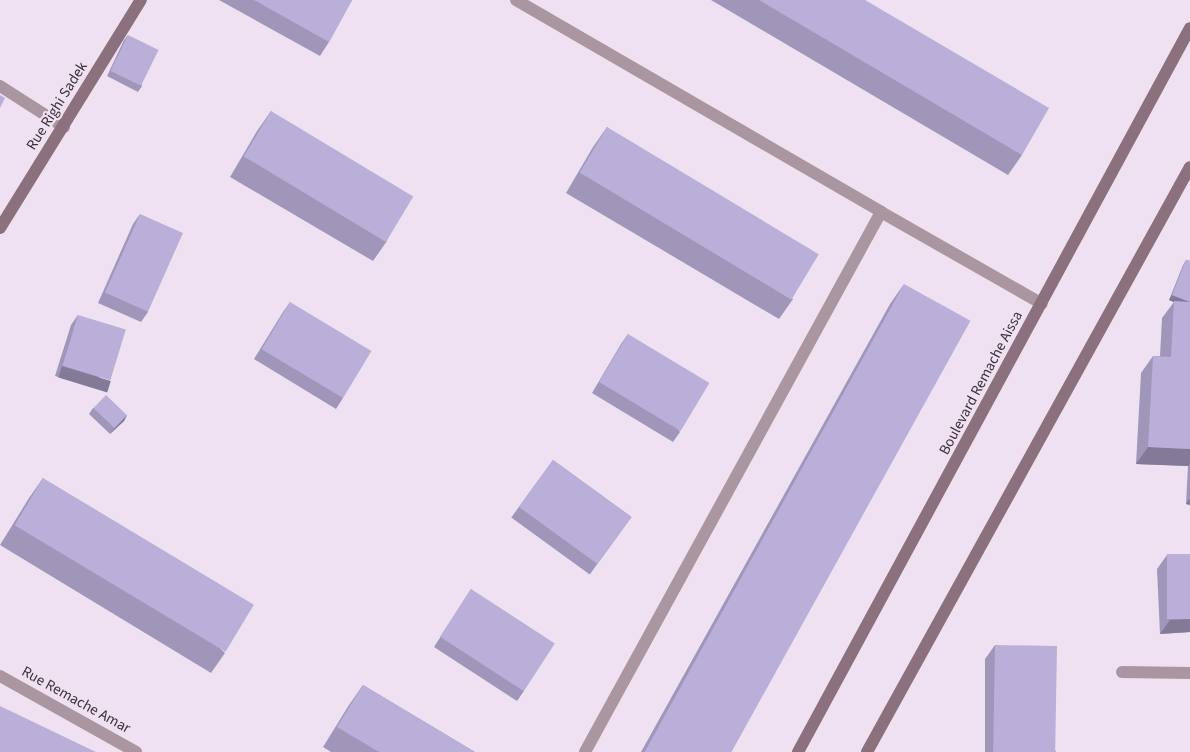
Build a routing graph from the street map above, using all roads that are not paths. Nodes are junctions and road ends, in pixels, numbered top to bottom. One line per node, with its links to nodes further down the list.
1 (141, 0): 5 (main road, Rue Righi Sadek)
2 (516, 0): 7 (street)
3 (1190, 28): 9 (main road, Boulevard Remache Aissa)
4 (0, 86): 5 (street)
5 (64, 127): 8 (main road, Rue Righi Sadek)
6 (1190, 167): 16 (main road)
7 (881, 212): 9 (street); 14 (street)
8 (0, 228)
9 (1042, 304): 15 (main road, Boulevard Remache Aissa)
10 (1122, 672): 11 (street)
11 (1190, 674)
12 (0, 676): 13 (street, Rue Remache Amar)
13 (136, 752)
14 (585, 752)
15 (798, 752)
16 (867, 752)

